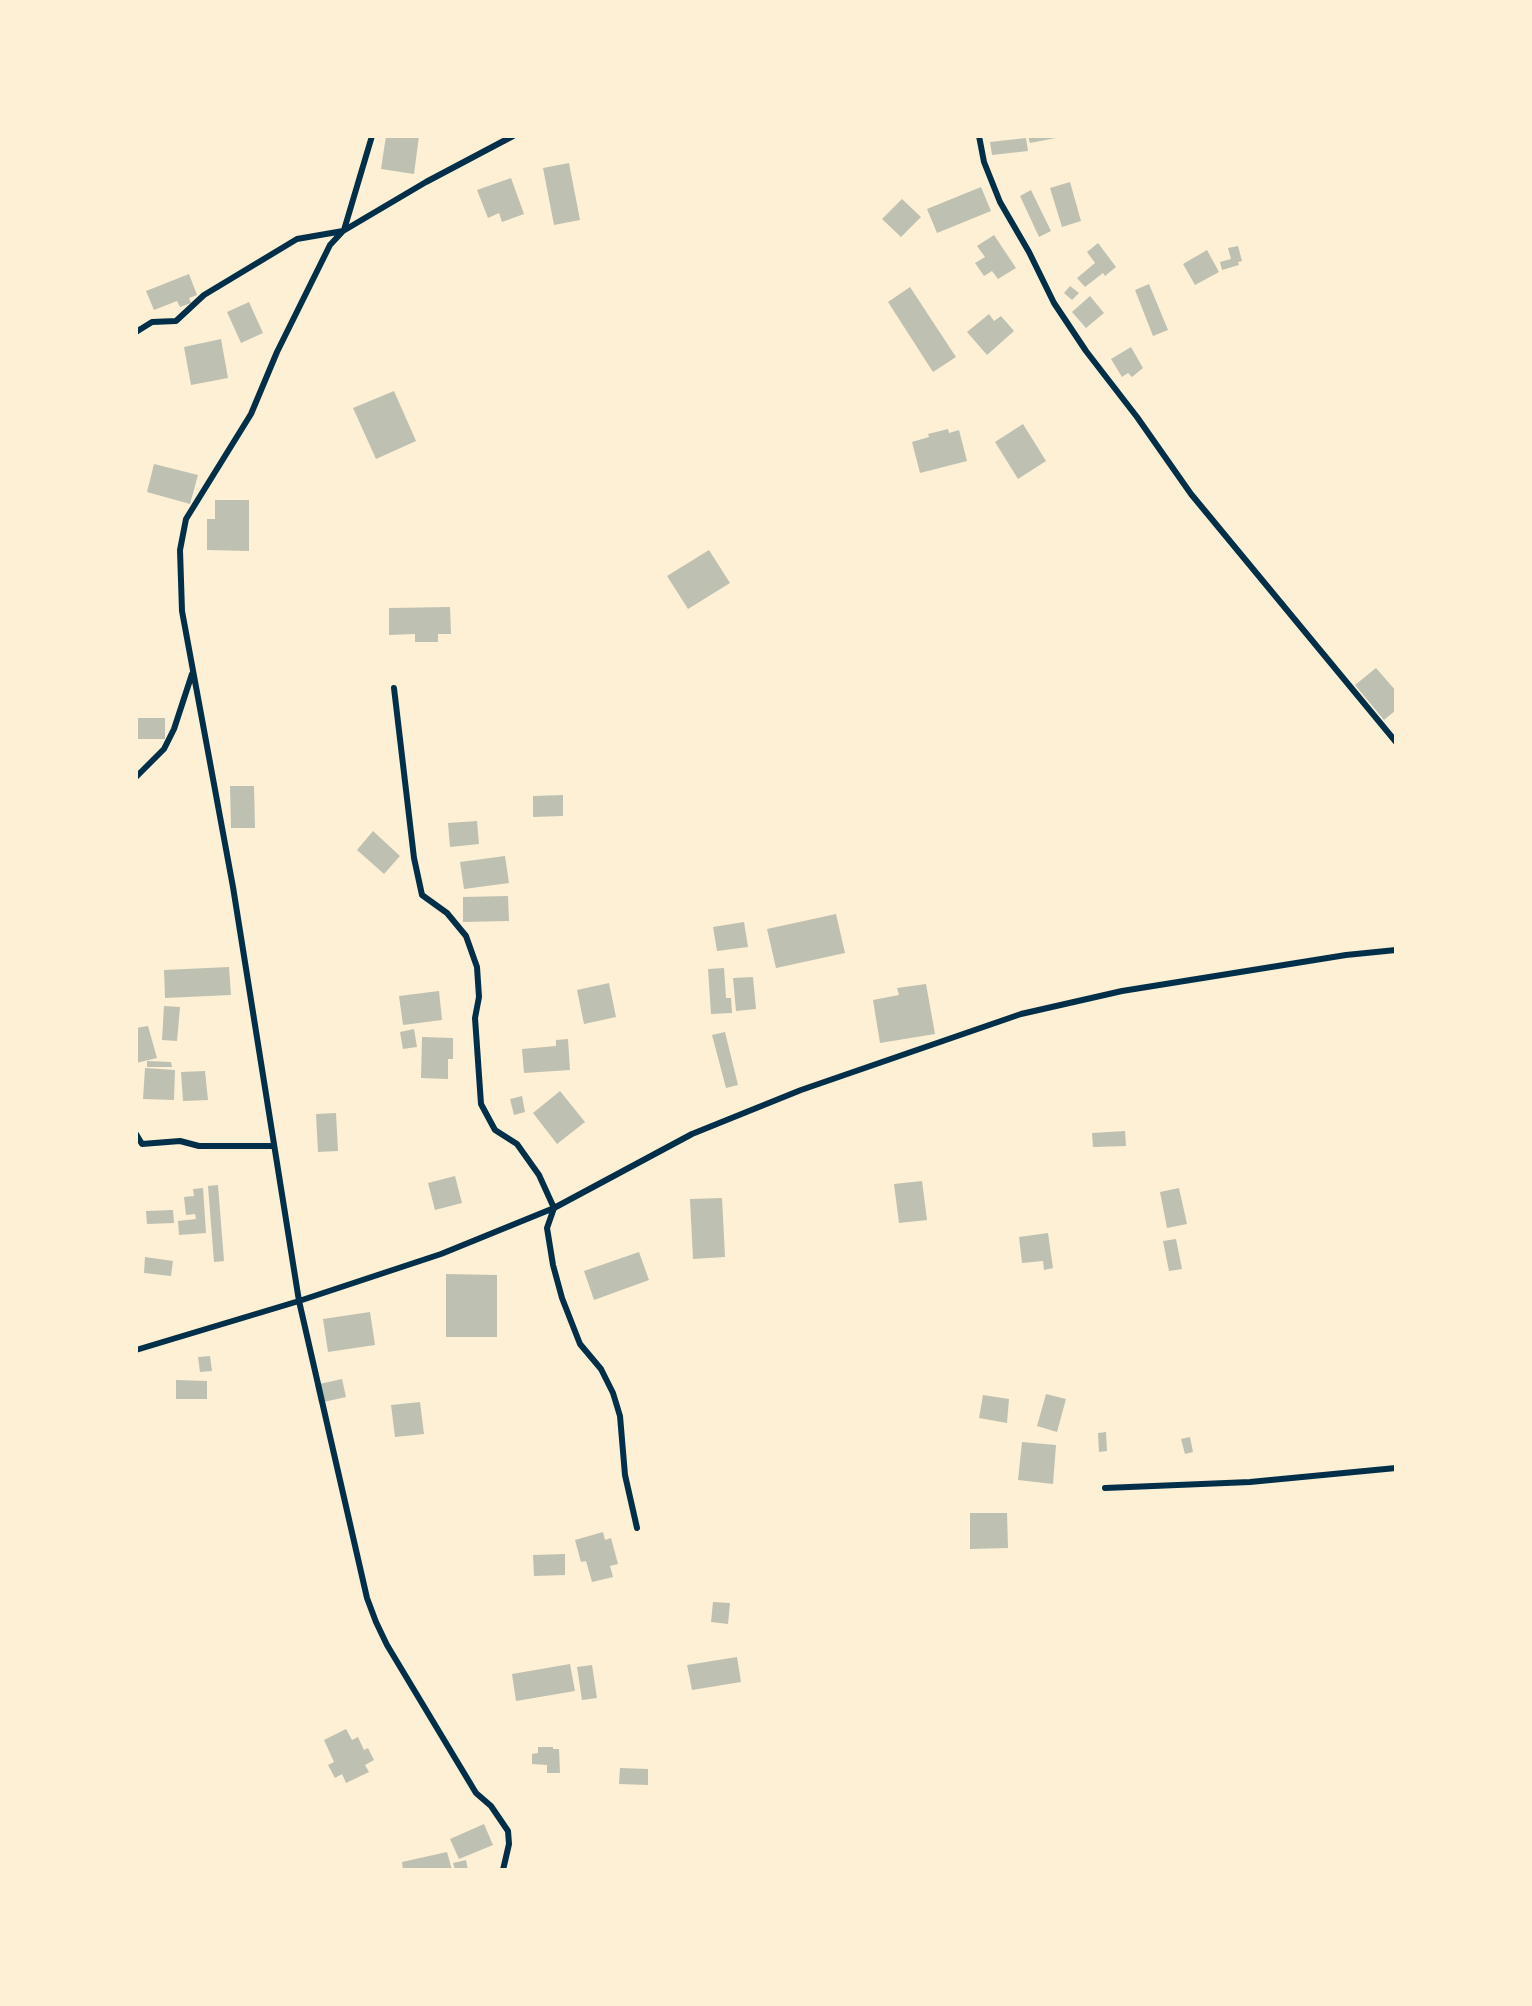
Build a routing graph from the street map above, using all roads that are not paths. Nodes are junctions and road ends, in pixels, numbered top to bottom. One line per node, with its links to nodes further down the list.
1 (372, 136): 4 (street)
2 (513, 136): 4 (street)
3 (979, 136): 8 (street)
4 (344, 231): 5 (street); 6 (street)
5 (136, 332)
6 (192, 673): 9 (street); 12 (street)
7 (394, 688): 13 (street)
8 (1395, 742)
9 (136, 777)
10 (1395, 950): 13 (street)
11 (136, 1134): 12 (street)
12 (274, 1146): 14 (street)
13 (554, 1209): 14 (street); 18 (street)
14 (299, 1301): 15 (street); 19 (street)
15 (136, 1350)
16 (1395, 1468): 17 (street)
17 (1105, 1488)
18 (638, 1528)
19 (503, 1869)

